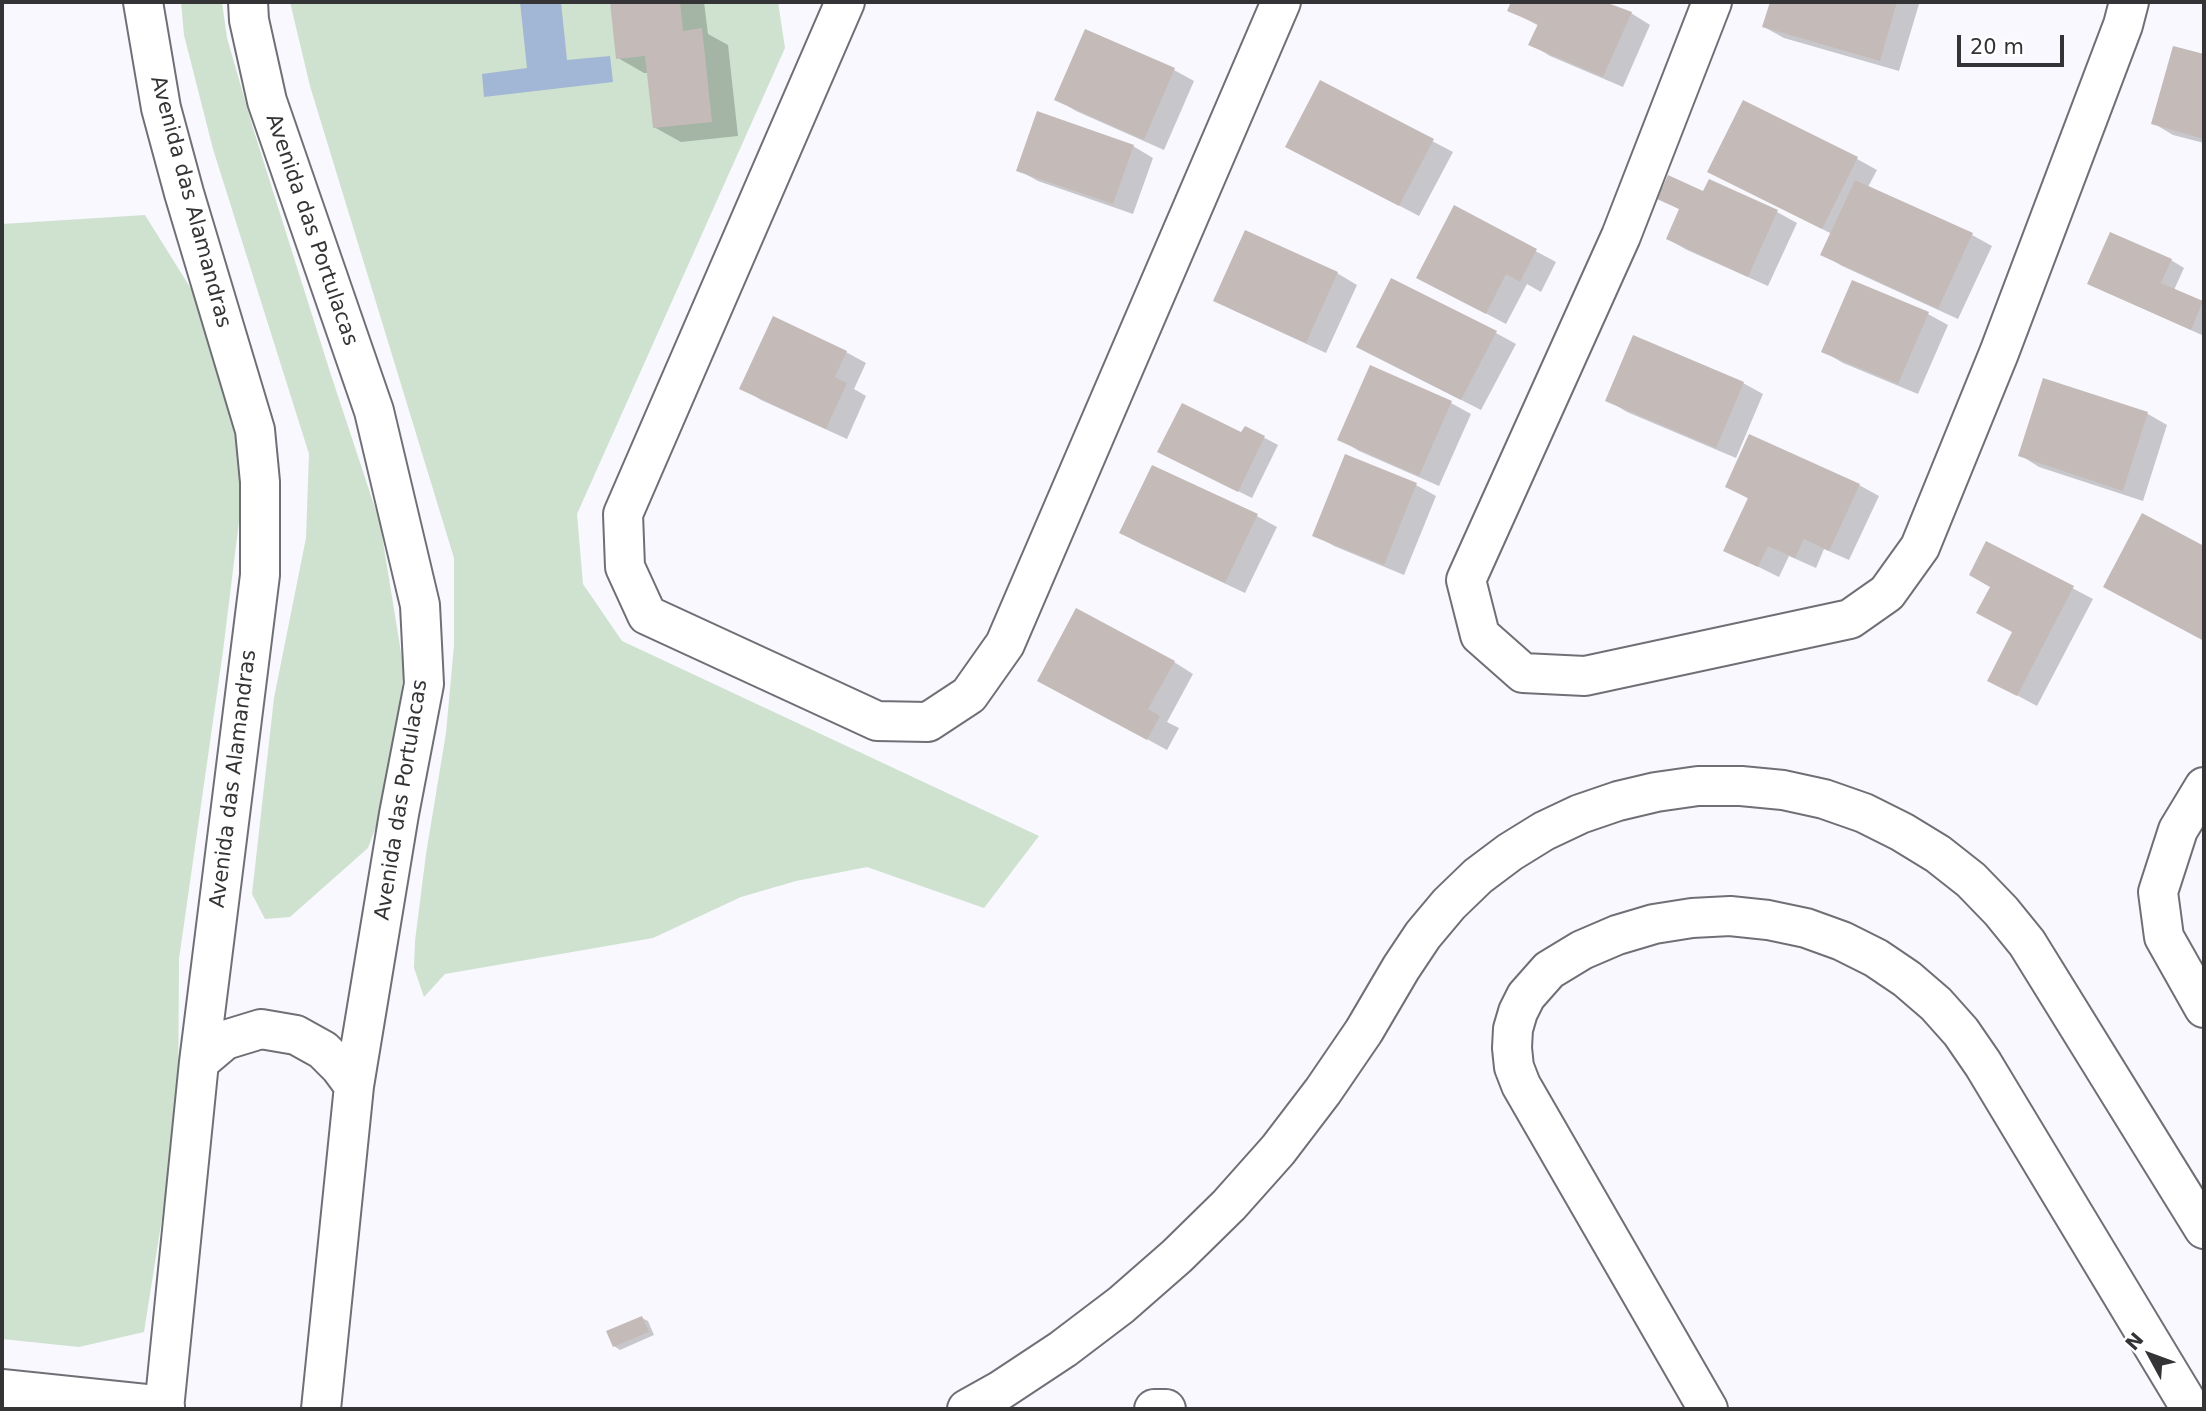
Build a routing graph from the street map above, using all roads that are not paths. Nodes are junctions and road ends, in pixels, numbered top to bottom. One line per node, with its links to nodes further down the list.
1 (144, 2): 9 (street, Avenida das Alamandras)
2 (248, 2): 10 (street, Avenida das Portulacas)
3 (845, 2): 4 (street)
4 (1281, 2)
5 (1712, 2): 6 (street)
6 (2129, 2)
7 (2204, 787): 8 (street)
8 (2204, 1008)
9 (200, 1062): 10 (street); 13 (street, Avenida das Alamandras)
10 (354, 1086): 14 (street, Avenida das Portulacas)
11 (2204, 1229): 15 (street)
12 (2, 1389): 13 (street, Avenida das Alamandras)
13 (164, 1408)
14 (321, 1409)
15 (967, 1409)
16 (1154, 1409): 17 (street)
17 (1166, 1409)
18 (1708, 1409): 19 (street)
19 (2191, 1409)

